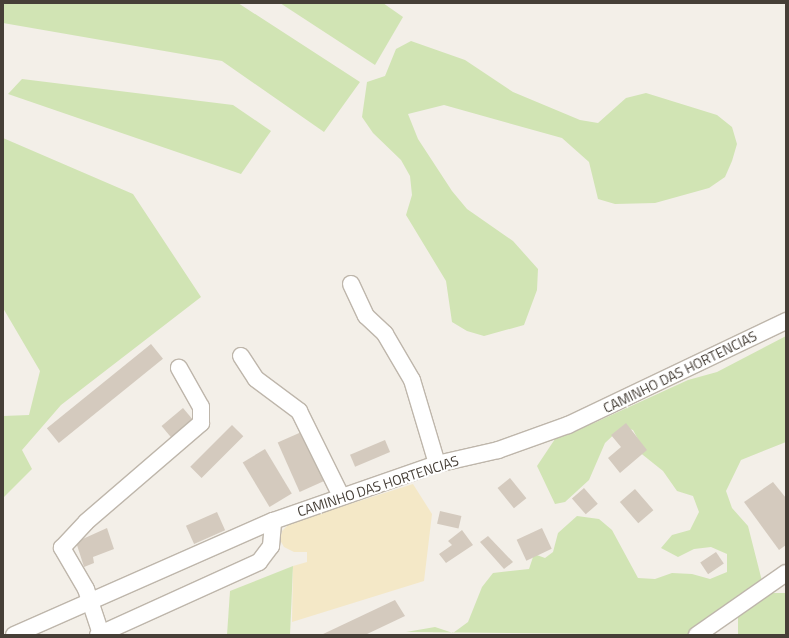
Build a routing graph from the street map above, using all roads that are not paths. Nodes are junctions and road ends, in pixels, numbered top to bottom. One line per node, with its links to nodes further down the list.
1 (351, 284): 5 (street)
2 (786, 321): 5 (street, CAMINHO DAS HORTENCIAS)
3 (241, 356): 6 (street)
4 (179, 368): 9 (street)
5 (437, 464): 6 (street, CAMINHO DAS HORTENCIAS)
6 (341, 496): 7 (street, CAMINHO DAS HORTENCIAS)
7 (273, 521): 9 (street, CAMINHO DAS HORTENCIAS); 10 (street)
8 (786, 573): 12 (street)
9 (90, 602): 10 (street); 11 (street, CAMINHO DAS HORTENCIAS)
10 (100, 634)
11 (14, 635)
12 (697, 635)

